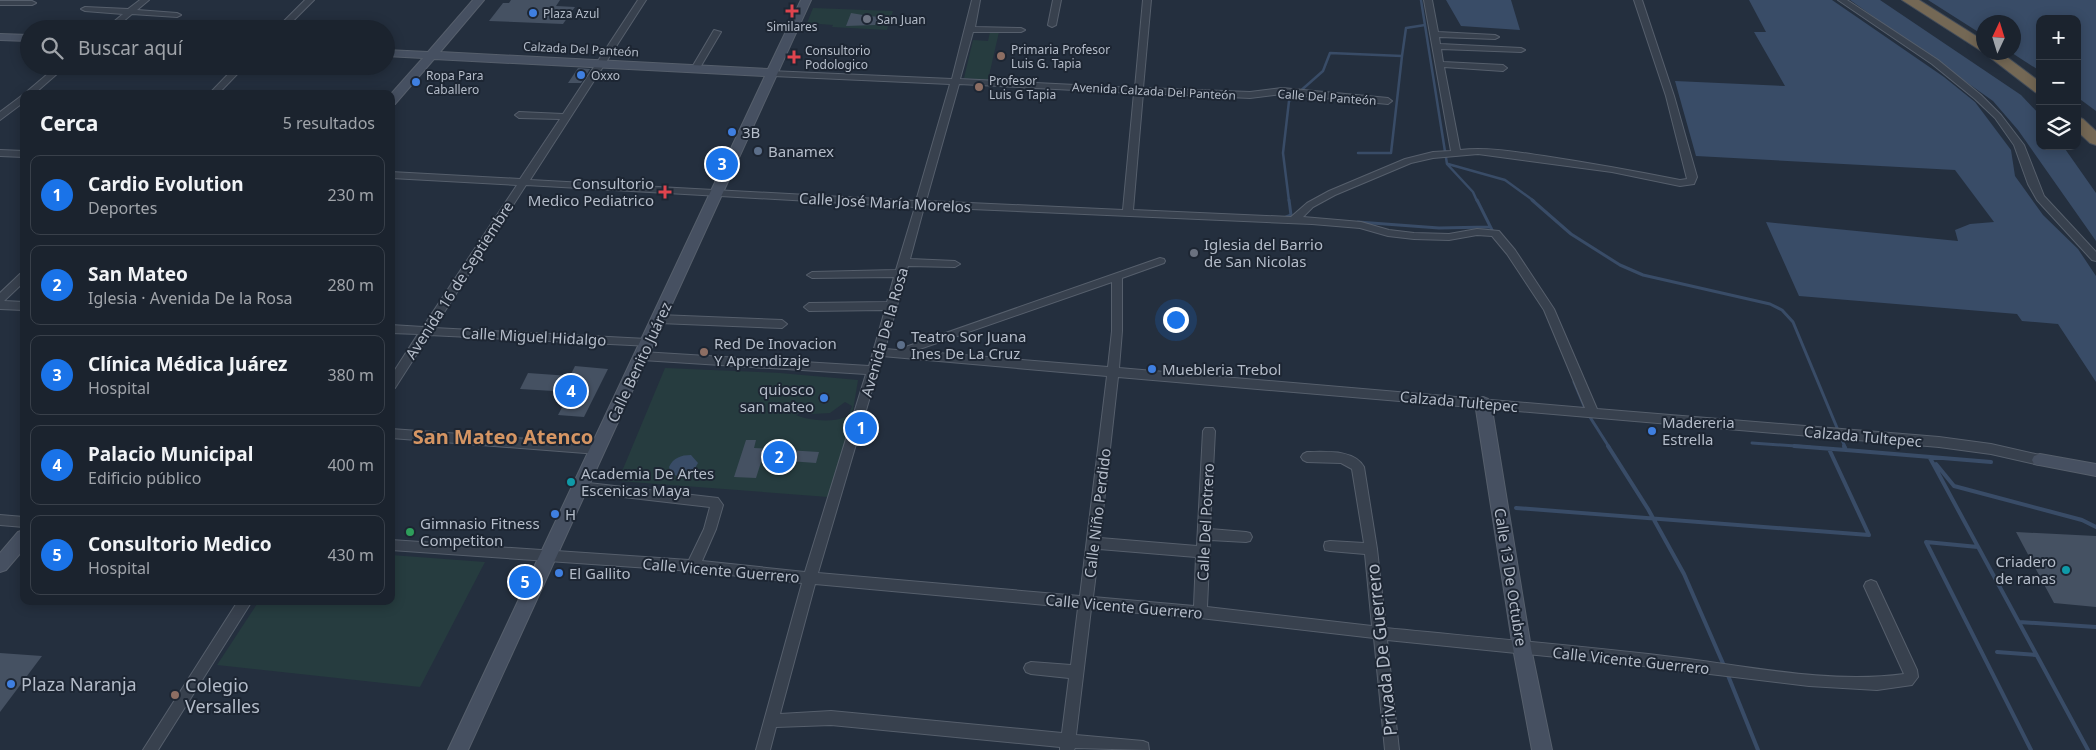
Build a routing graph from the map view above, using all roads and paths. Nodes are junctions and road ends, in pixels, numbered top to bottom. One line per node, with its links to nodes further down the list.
1 (145, 0): 17 (street)
2 (310, 0): 20 (street)
3 (479, 0): 34 (main road)
4 (642, 0): 37 (street, Avenida 16 de Septiembre)
5 (806, 0): 41 (main road, Calle Benito Juárez)
6 (976, 0): 22 (street, Avenida De la Rosa)
7 (1057, 0): 21 (street)
8 (1147, 0): 49 (street)
9 (1428, 0): 25 (street)
10 (1638, 0): 63 (street)
11 (1842, 0): 70 (street)
12 (1909, 0): 30 (highway)
13 (1917, 0): 29 (highway)
14 (0, 3): 15 (street)
15 (32, 4)
16 (84, 9): 17 (street)
17 (130, 11): 18 (street); 19 (street)
18 (177, 15)
19 (120, 20)
20 (289, 20)
21 (1052, 25)
22 (970, 29): 23 (street); 45 (street, Avenida De la Rosa)
23 (1021, 30)
24 (717, 32): 40 (street)
25 (1434, 34): 27 (street); 31 (street)
26 (0, 37): 28 (main road)
27 (1495, 37)
28 (20, 38)
29 (1976, 38)
30 (1976, 43)
31 (1437, 46): 32 (street); 38 (street)
32 (1521, 50)
33 (395, 54): 34 (main road, Calzada Del Panteón)
34 (431, 56): 37 (main road, Calzada Del Panteón); 51 (main road)
35 (2001, 60): 46 (highway)
36 (2009, 60): 44 (highway)
37 (600, 64): 40 (main road, Calzada Del Panteón); 56 (street, Avenida 16 de Septiembre)
38 (1440, 64): 39 (street); 63 (street)
39 (1503, 68)
40 (695, 69): 41 (main road, Calzada Del Panteón)
41 (773, 73): 45 (street, Avenida Calzada Del Panteón); 66 (main road, Calle Benito Juárez)
42 (51, 75): 47 (street)
43 (232, 75): 48 (street)
44 (2036, 79)
45 (954, 82): 49 (street, Avenida Calzada Del Panteón); 67 (street, Avenida De la Rosa)
46 (2036, 86)
47 (33, 90)
48 (217, 90)
49 (1139, 90): 50 (street, Avenida Calzada Del Panteón); 68 (street)
50 (1266, 94): 53 (street, Calle Del Panteón)
51 (395, 97)
52 (20, 100): 55 (street)
53 (1388, 101)
54 (519, 115): 56 (street)
55 (0, 116)
56 (567, 117): 65 (street, Avenida 16 de Septiembre)
57 (2081, 117): 59 (highway)
58 (2081, 126): 60 (highway)
59 (2096, 130)
60 (2096, 140)
61 (0, 153): 62 (street)
62 (20, 154)
63 (1453, 154): 69 (street)
64 (395, 175): 65 (street, Calle José María Morelos)
65 (522, 183): 66 (street, Calle José María Morelos); 85 (street, Avenida 16 de Septiembre)
66 (716, 193): 67 (street, Calle José María Morelos); 82 (main road, Calle Benito Juárez)
67 (920, 204): 68 (street, Calle José María Morelos); 73 (street, Avenida De la Rosa)
68 (1128, 213): 69 (street, Calle José María Morelos)
69 (1293, 221): 93 (street, Calle José María Morelos)
70 (2096, 258)
71 (1160, 260): 75 (street)
72 (955, 264): 73 (street)
73 (901, 267): 74 (street); 80 (street, Avenida De la Rosa)
74 (812, 275)
75 (1117, 276): 88 (street); 90 (street, Calle Niño Perdido)
76 (20, 280): 77 (street)
77 (0, 299)
78 (0, 305): 79 (street)
79 (20, 306)
80 (890, 306): 81 (street); 87 (street, Avenida De la Rosa)
81 (809, 307)
82 (659, 319): 83 (street); 86 (main road, Calle Benito Juárez)
83 (782, 324)
84 (395, 329): 85 (street, Calle Miguel Hidalgo)
85 (428, 330): 86 (street, Calle Miguel Hidalgo); 91 (street, Avenida 16 de Septiembre)
86 (644, 350): 89 (street); 96 (main road, Calle Benito Juárez)
87 (877, 352): 88 (street, Calzada Tultepec); 89 (street, Avenida De la Rosa)
88 (898, 353): 90 (street, Calzada Tultepec)
89 (873, 370): 114 (street, Avenida De la Rosa)
90 (1113, 372): 92 (street, Calzada Tultepec); 106 (street, Calle Niño Perdido)
91 (395, 379)
92 (1483, 404): 93 (street, Calzada Tultepec); 120 (main road, Calle 13 De Octubre)
93 (1592, 413): 98 (street, Calzada Tultepec)
94 (1210, 431): 103 (street, Calle Del Potrero)
95 (395, 433): 96 (street)
96 (598, 449): 100 (main road, Calle Benito Juárez)
97 (1307, 457): 109 (street, Privada De Guerrero)
98 (2040, 460): 99 (main road)
99 (2096, 470)
100 (580, 487): 111 (main road, Calle Benito Juárez); 113 (street)
101 (0, 520): 102 (street)
102 (20, 522)
103 (1204, 534): 104 (street); 110 (street, Calle Del Potrero)
104 (1246, 537)
105 (20, 542): 112 (main road)
106 (1093, 543): 110 (street); 116 (street, Calle Niño Perdido)
107 (395, 545): 111 (street, Calle Vicente Guerrero)
108 (1330, 546): 109 (street, Privada De Guerrero)
109 (1371, 549): 119 (street, Privada De Guerrero)
110 (1203, 552): 118 (street, Calle Del Potrero)
111 (548, 557): 113 (street, Calle Vicente Guerrero); 127 (main road, Calle Benito Juárez)
112 (0, 565)
113 (693, 566): 114 (street, Calle Vicente Guerrero)
114 (810, 577): 116 (street, Calle Vicente Guerrero); 123 (street, Avenida De la Rosa)
115 (1871, 586): 120 (street, Calle Vicente Guerrero)
116 (1086, 603): 118 (street, Calle Vicente Guerrero); 122 (street, Calle Niño Perdido)
117 (242, 605): 126 (street)
118 (1200, 612): 119 (street, Calle Vicente Guerrero)
119 (1378, 633): 120 (street, Calle Vicente Guerrero); 129 (street, Privada De Guerrero)
120 (1522, 648): 130 (main road, Calle 13 De Octubre)
121 (1031, 668): 122 (street)
122 (1076, 672): 124 (street, Calle Niño Perdido)
123 (770, 721): 124 (street); 128 (street, Avenida De la Rosa)
124 (1067, 746): 125 (street)
125 (1143, 748)
126 (150, 750)
127 (458, 750)
128 (763, 750)
129 (1392, 750)
130 (1542, 750)

